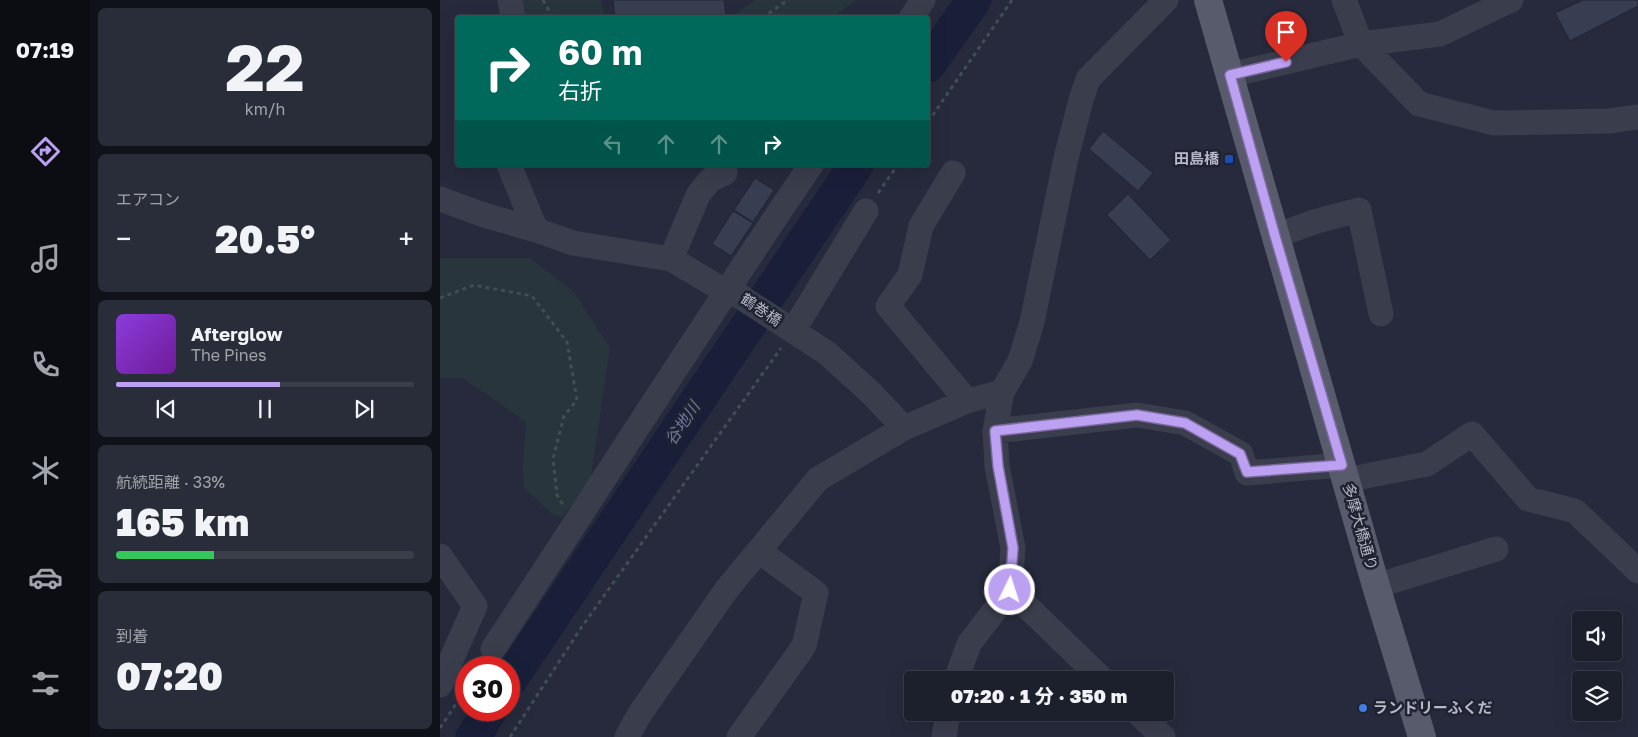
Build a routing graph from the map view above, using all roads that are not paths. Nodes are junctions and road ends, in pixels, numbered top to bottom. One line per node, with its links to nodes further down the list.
1 (510, 0): 7 (street)
2 (923, 0): 8 (street)
3 (1166, 0): 24 (street)
4 (1208, 0): 10 (main road, 多摩大橋通り)
5 (1344, 0): 9 (street)
6 (1511, 0): 9 (street)
7 (512, 15)
8 (913, 15)
9 (1361, 44): 10 (street); 11 (street)
10 (1230, 75): 19 (main road, 多摩大橋通り)
11 (1638, 117)
12 (510, 167): 18 (street)
13 (810, 167): 21 (street)
14 (724, 173): 20 (street)
15 (953, 173): 25 (street)
16 (440, 199): 18 (street)
17 (866, 211): 23 (street)
18 (536, 230): 20 (street)
19 (1275, 236): 22 (street); 28 (main road, 多摩大橋通り)
20 (671, 259): 21 (street, 鶴巻橋)
21 (729, 290): 23 (street, 鶴巻橋); 35 (street)
22 (1381, 314)
23 (790, 330): 26 (street, 鶴巻橋)
24 (1002, 392): 25 (street); 27 (street)
25 (967, 401): 26 (street)
26 (904, 428): 30 (street)
27 (995, 431): 28 (street); 34 (street)
28 (1344, 472): 32 (street); 33 (main road, 多摩大橋通り)
29 (1496, 549): 33 (street)
30 (759, 551): 41 (street); 42 (street)
31 (440, 556): 38 (street)
32 (1638, 571)
33 (1376, 586): 45 (main road, 多摩大橋通り)
34 (1010, 590): 36 (street); 37 (street)
35 (493, 649)
36 (959, 671)
37 (1094, 671)
38 (440, 686)
39 (947, 721): 43 (street)
40 (1146, 721): 44 (street)
41 (626, 737)
42 (739, 737)
43 (944, 737)
44 (1163, 737)
45 (1422, 737)

